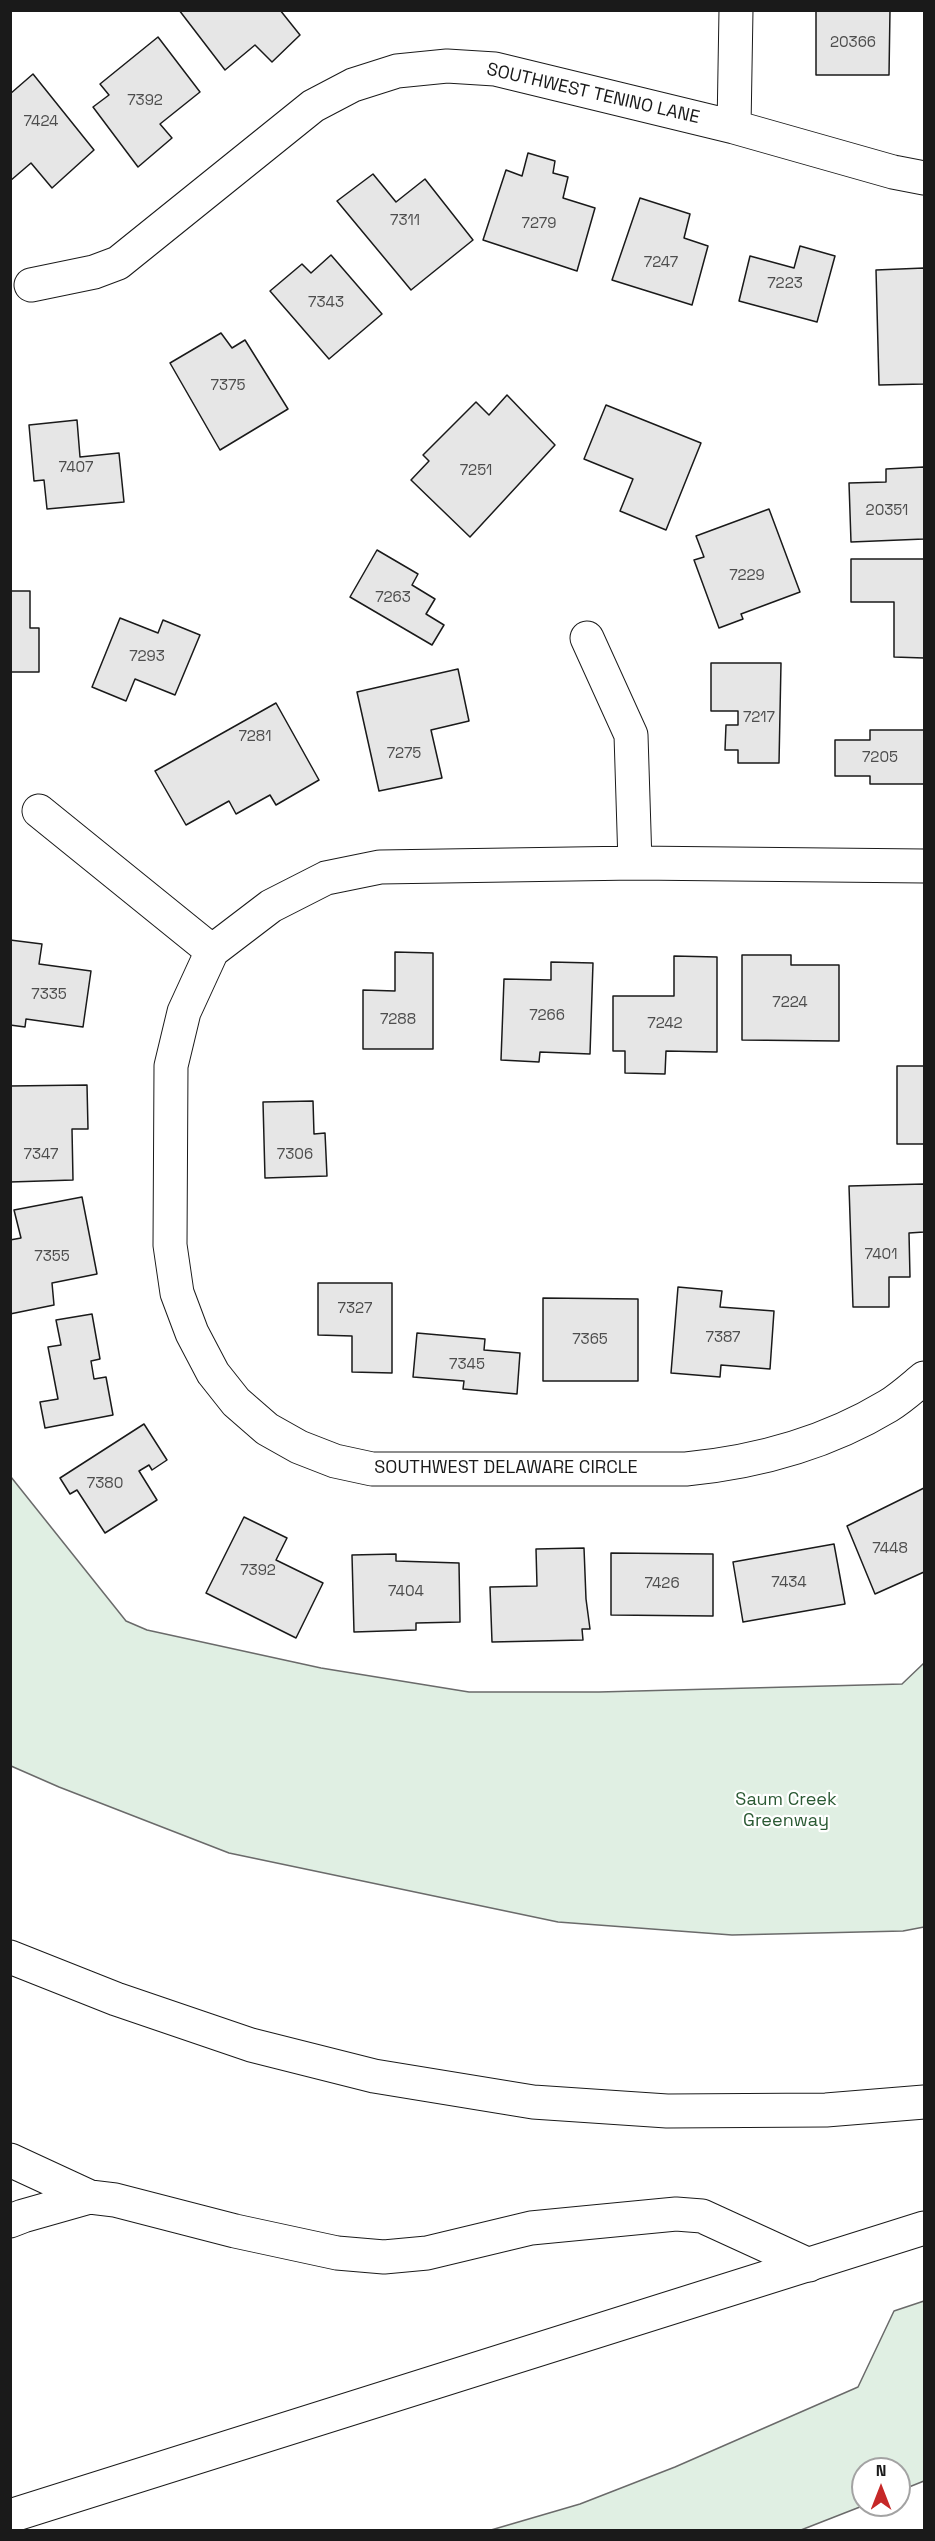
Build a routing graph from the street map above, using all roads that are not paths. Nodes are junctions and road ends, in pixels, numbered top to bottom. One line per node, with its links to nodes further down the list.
1 (736, 10): 2 (main road)
2 (734, 127): 3 (main road, SOUTHWEST TENINO LANE); 4 (main road, SOUTHWEST TENINO LANE)
3 (924, 178)
4 (31, 285)
5 (587, 638): 7 (main road)
6 (39, 811): 9 (main road)
7 (635, 863): 8 (main road, SOUTHWEST DELAWARE CIRCLE); 9 (main road, SOUTHWEST DELAWARE CIRCLE)
8 (924, 866)
9 (212, 951): 10 (main road, SOUTHWEST DELAWARE CIRCLE)
10 (924, 1377)
11 (10, 1957): 12 (main road)
12 (924, 2102)
13 (10, 2160): 14 (main road)
14 (90, 2197): 15 (main road); 17 (main road)
15 (10, 2222)
16 (924, 2228): 17 (main road)
17 (809, 2265): 18 (main road)
18 (10, 2516)

